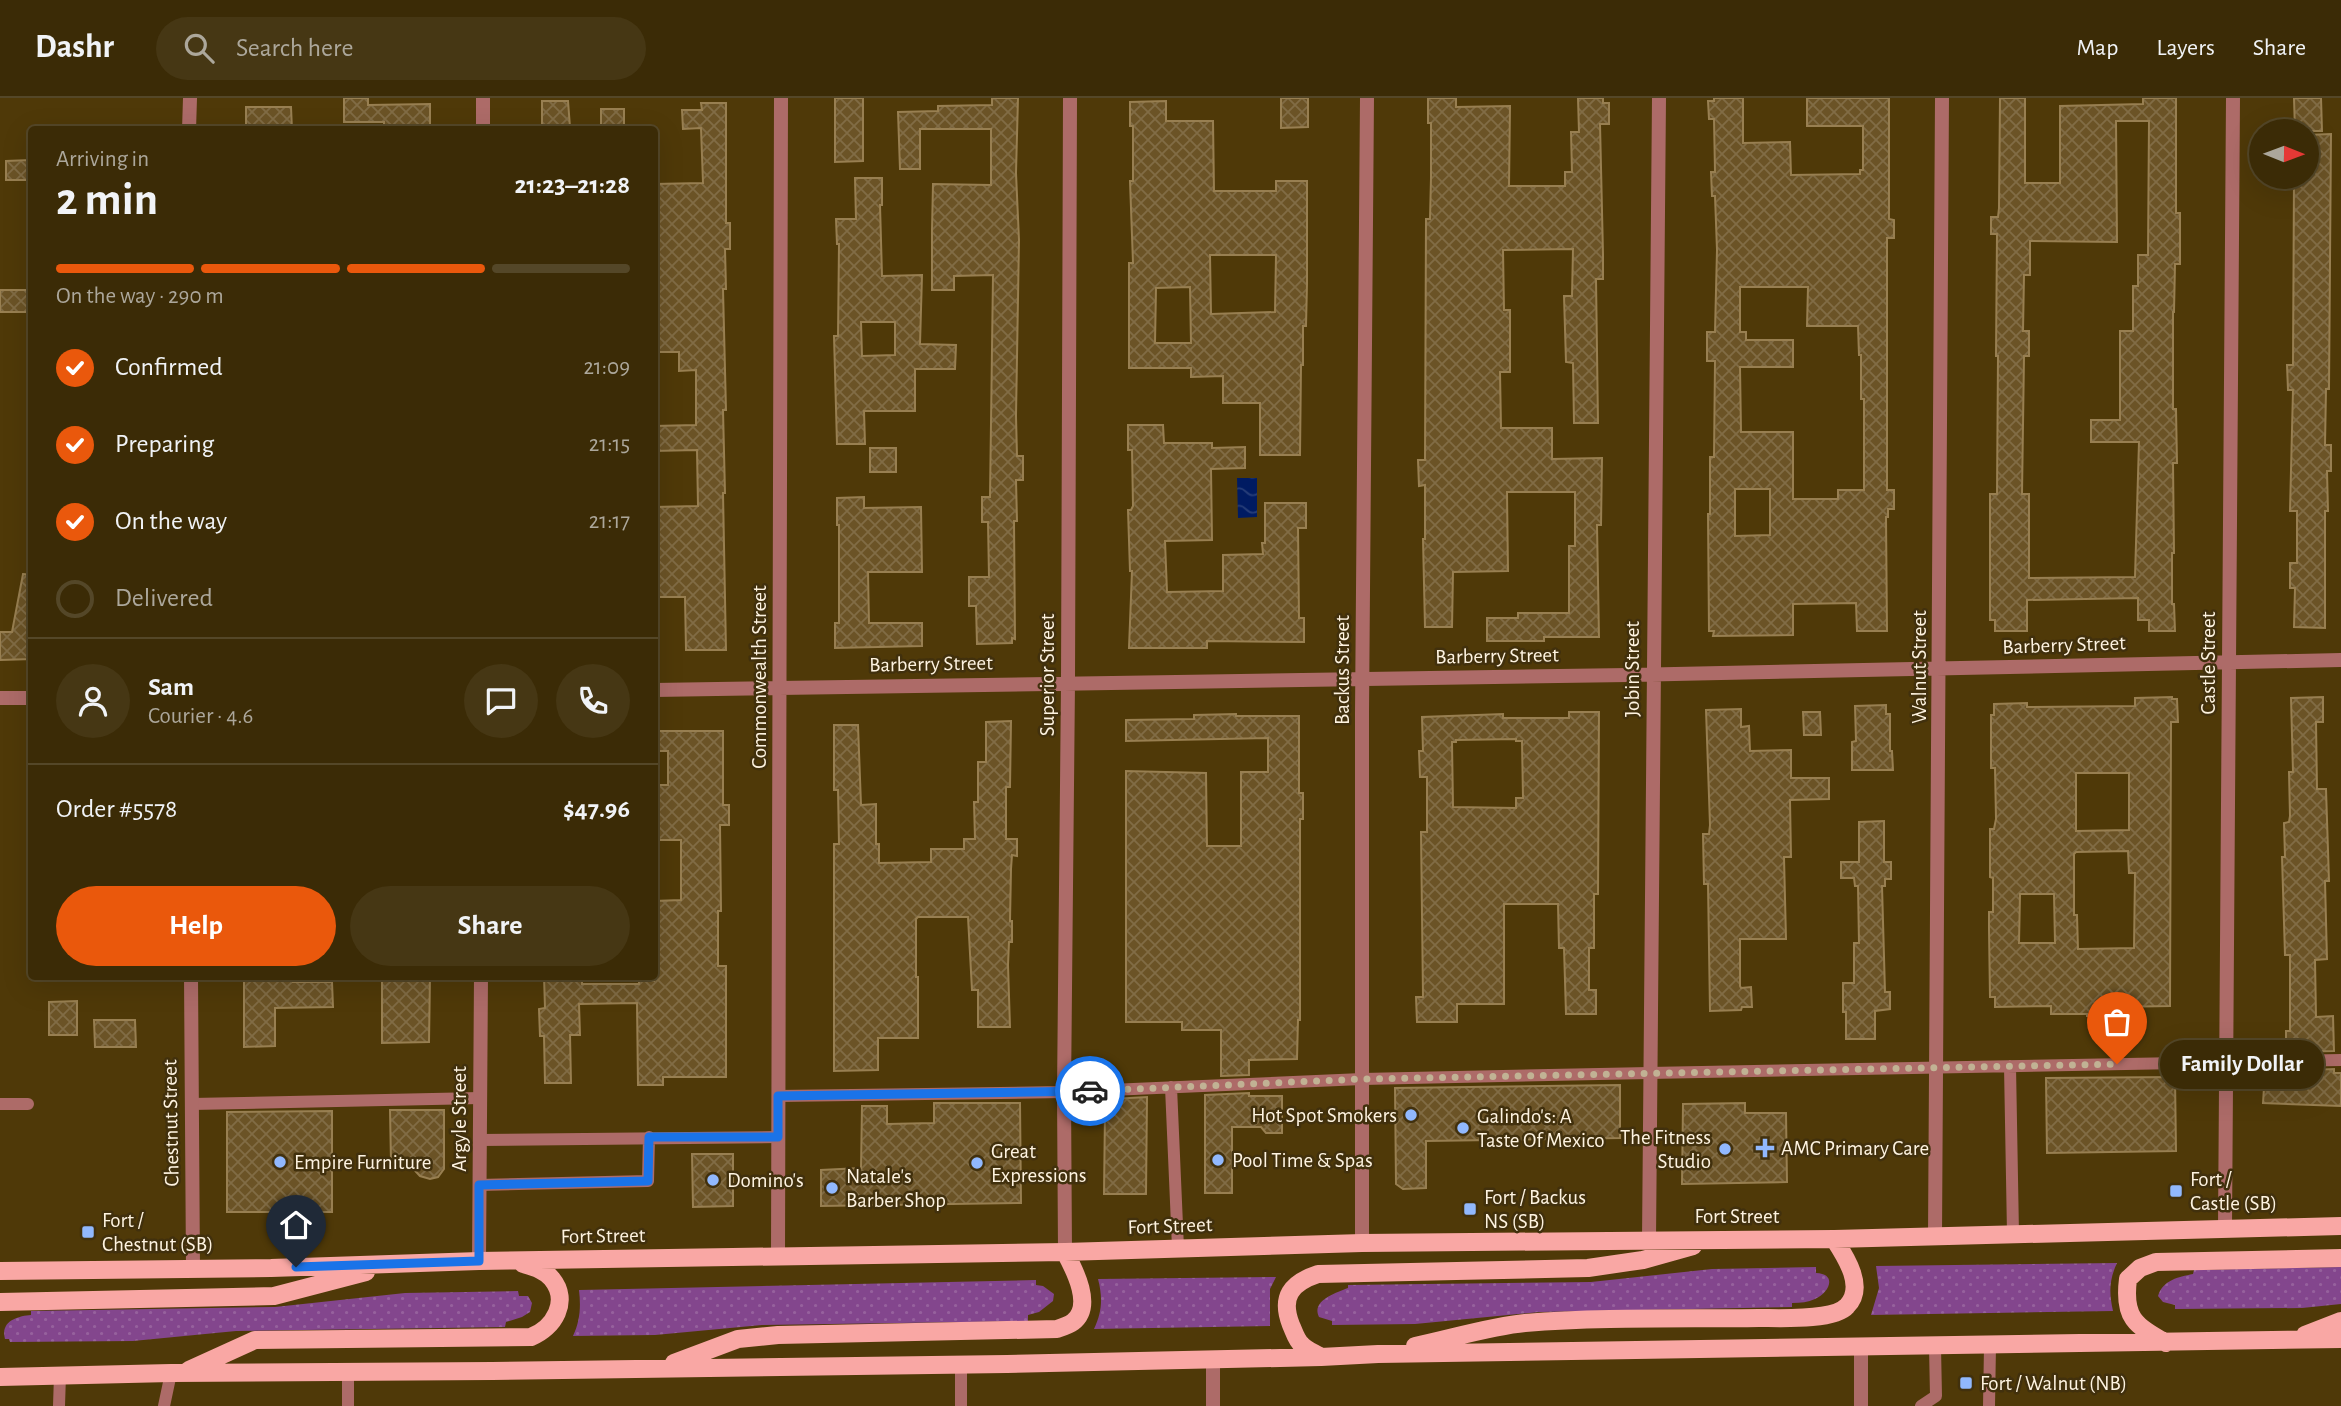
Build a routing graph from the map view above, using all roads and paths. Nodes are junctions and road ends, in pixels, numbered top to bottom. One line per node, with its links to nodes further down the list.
1 (190, 98): 9 (street)
2 (482, 98): 10 (street)
3 (781, 98): 17 (street, Commonwealth Street)
4 (1070, 98): 16 (street, Superior Street)
5 (1367, 98): 15 (street, Backus Street)
6 (1659, 98): 14 (street, Jobin Street)
7 (1942, 98): 13 (street, Walnut Street)
8 (2233, 98): 12 (street, Castle Street)
9 (190, 126)
10 (482, 126)
11 (2341, 660): 12 (street, Barberry Street)
12 (2229, 662): 13 (street, Barberry Street); 24 (street, Castle Street)
13 (1940, 669): 14 (street, Barberry Street); 26 (street, Walnut Street)
14 (1653, 674): 15 (street, Barberry Street); 27 (street, Jobin Street)
15 (1362, 679): 16 (street, Barberry Street); 28 (street, Backus Street)
16 (1068, 683): 17 (street, Barberry Street); 30 (street, Superior Street)
17 (781, 688): 18 (street, Barberry Street); 31 (street, Commonwealth Street)
18 (658, 690)
19 (0, 698): 20 (street)
20 (28, 698)
21 (191, 980): 35 (street, Chestnut Street)
22 (481, 980): 32 (street, Argyle Street)
23 (2341, 1060): 24 (lane)
24 (2227, 1062): 25 (lane); 41 (street, Castle Street)
25 (2010, 1066): 26 (lane); 42 (lane)
26 (1936, 1068): 27 (lane); 43 (street, Walnut Street)
27 (1649, 1073): 28 (lane); 46 (street, Jobin Street)
28 (1362, 1079): 29 (lane); 47 (street, Backus Street)
29 (1171, 1087): 30 (lane); 48 (lane)
30 (1064, 1092): 31 (lane); 49 (street, Superior Street)
31 (778, 1096): 37 (street, Commonwealth Street)
32 (480, 1098): 35 (lane); 38 (street, Argyle Street)
33 (0, 1104): 34 (lane)
34 (28, 1104)
35 (192, 1104): 55 (street, Chestnut Street)
36 (649, 1137): 37 (lane); 38 (lane); 39 (lane)
37 (778, 1137): 50 (street, Commonwealth Street)
38 (480, 1140): 39 (street, Argyle Street)
39 (479, 1185): 52 (street, Argyle Street)
40 (2341, 1226): 41 (main road, Fort Street)
41 (2225, 1227): 42 (main road, Fort Street)
42 (2012, 1234): 43 (main road, Fort Street)
43 (1935, 1236): 45 (main road, Fort Street)
44 (1717, 1239): 45 (main road, Fort Street); 46 (main road, Fort Street); 66 (main road)
45 (1834, 1239): 65 (main road)
46 (1649, 1240): 47 (main road, Fort Street)
47 (1362, 1243): 48 (main road, Fort Street)
48 (1178, 1248): 49 (main road, Fort Street)
49 (1065, 1252): 50 (main road, Fort Street); 69 (main road)
50 (779, 1256): 53 (main road, Fort Street)
51 (2341, 1258): 61 (main road)
52 (479, 1261): 53 (main road, Fort Street); 54 (main road, Fort Street)
53 (513, 1261): 71 (main road)
54 (397, 1264): 55 (main road, Fort Street); 57 (main road)
55 (193, 1269): 56 (main road, Fort Street)
56 (0, 1271)
57 (0, 1301)
58 (2341, 1321): 59 (main road)
59 (2292, 1339): 60 (main road); 61 (main road)
60 (2341, 1339)
61 (2166, 1343): 62 (main road)
62 (1990, 1346): 64 (main road); 81 (lane)
63 (1861, 1347): 64 (main road); 65 (main road); 79 (street)
64 (1935, 1347): 80 (lane)
65 (1378, 1354): 66 (main road)
66 (1321, 1357): 67 (main road)
67 (1213, 1360): 68 (main road); 78 (street)
68 (961, 1364): 69 (main road); 77 (lane)
69 (660, 1368): 70 (main road)
70 (348, 1372): 71 (main road); 76 (lane)
71 (176, 1373): 72 (main road); 75 (lane)
72 (60, 1375): 73 (main road); 74 (lane)
73 (0, 1377)
74 (59, 1406)
75 (164, 1406)
76 (348, 1406)
77 (961, 1406)
78 (1213, 1406)
79 (1861, 1406)
80 (1921, 1406)
81 (1989, 1406)

